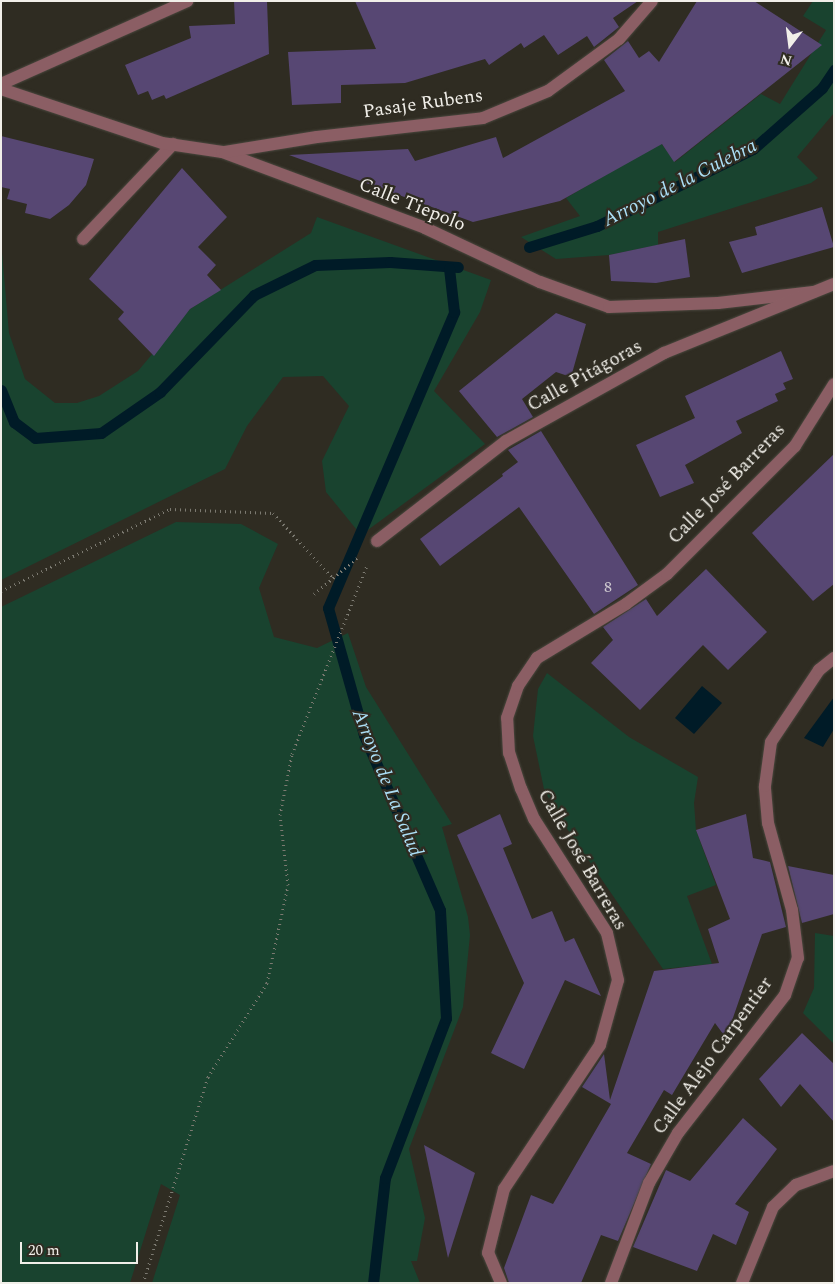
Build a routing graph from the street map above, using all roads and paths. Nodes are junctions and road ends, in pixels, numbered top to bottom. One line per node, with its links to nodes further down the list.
1 (187, 1): 3 (street)
2 (652, 1): 6 (street, Pasaje Rubens)
3 (1, 84)
4 (1, 89): 5 (street, Calle Tiepolo)
5 (172, 144): 6 (street, Calle Tiepolo); 7 (street)
6 (222, 152): 9 (street, Calle Tiepolo)
7 (83, 239)
8 (834, 284): 9 (street, Calle Pitágoras)
9 (813, 292): 11 (street, Calle Pitágoras)
10 (834, 384): 18 (street, Calle José Barreras)
11 (377, 541): 12 (path); 17 (path)
12 (333, 578): 13 (path); 14 (path)
13 (1, 591)
14 (314, 594)
15 (834, 658): 19 (street, Calle Alejo Carpentier)
16 (834, 1171): 20 (street)
17 (143, 1283)
18 (501, 1283)
19 (611, 1283)
20 (742, 1283)

